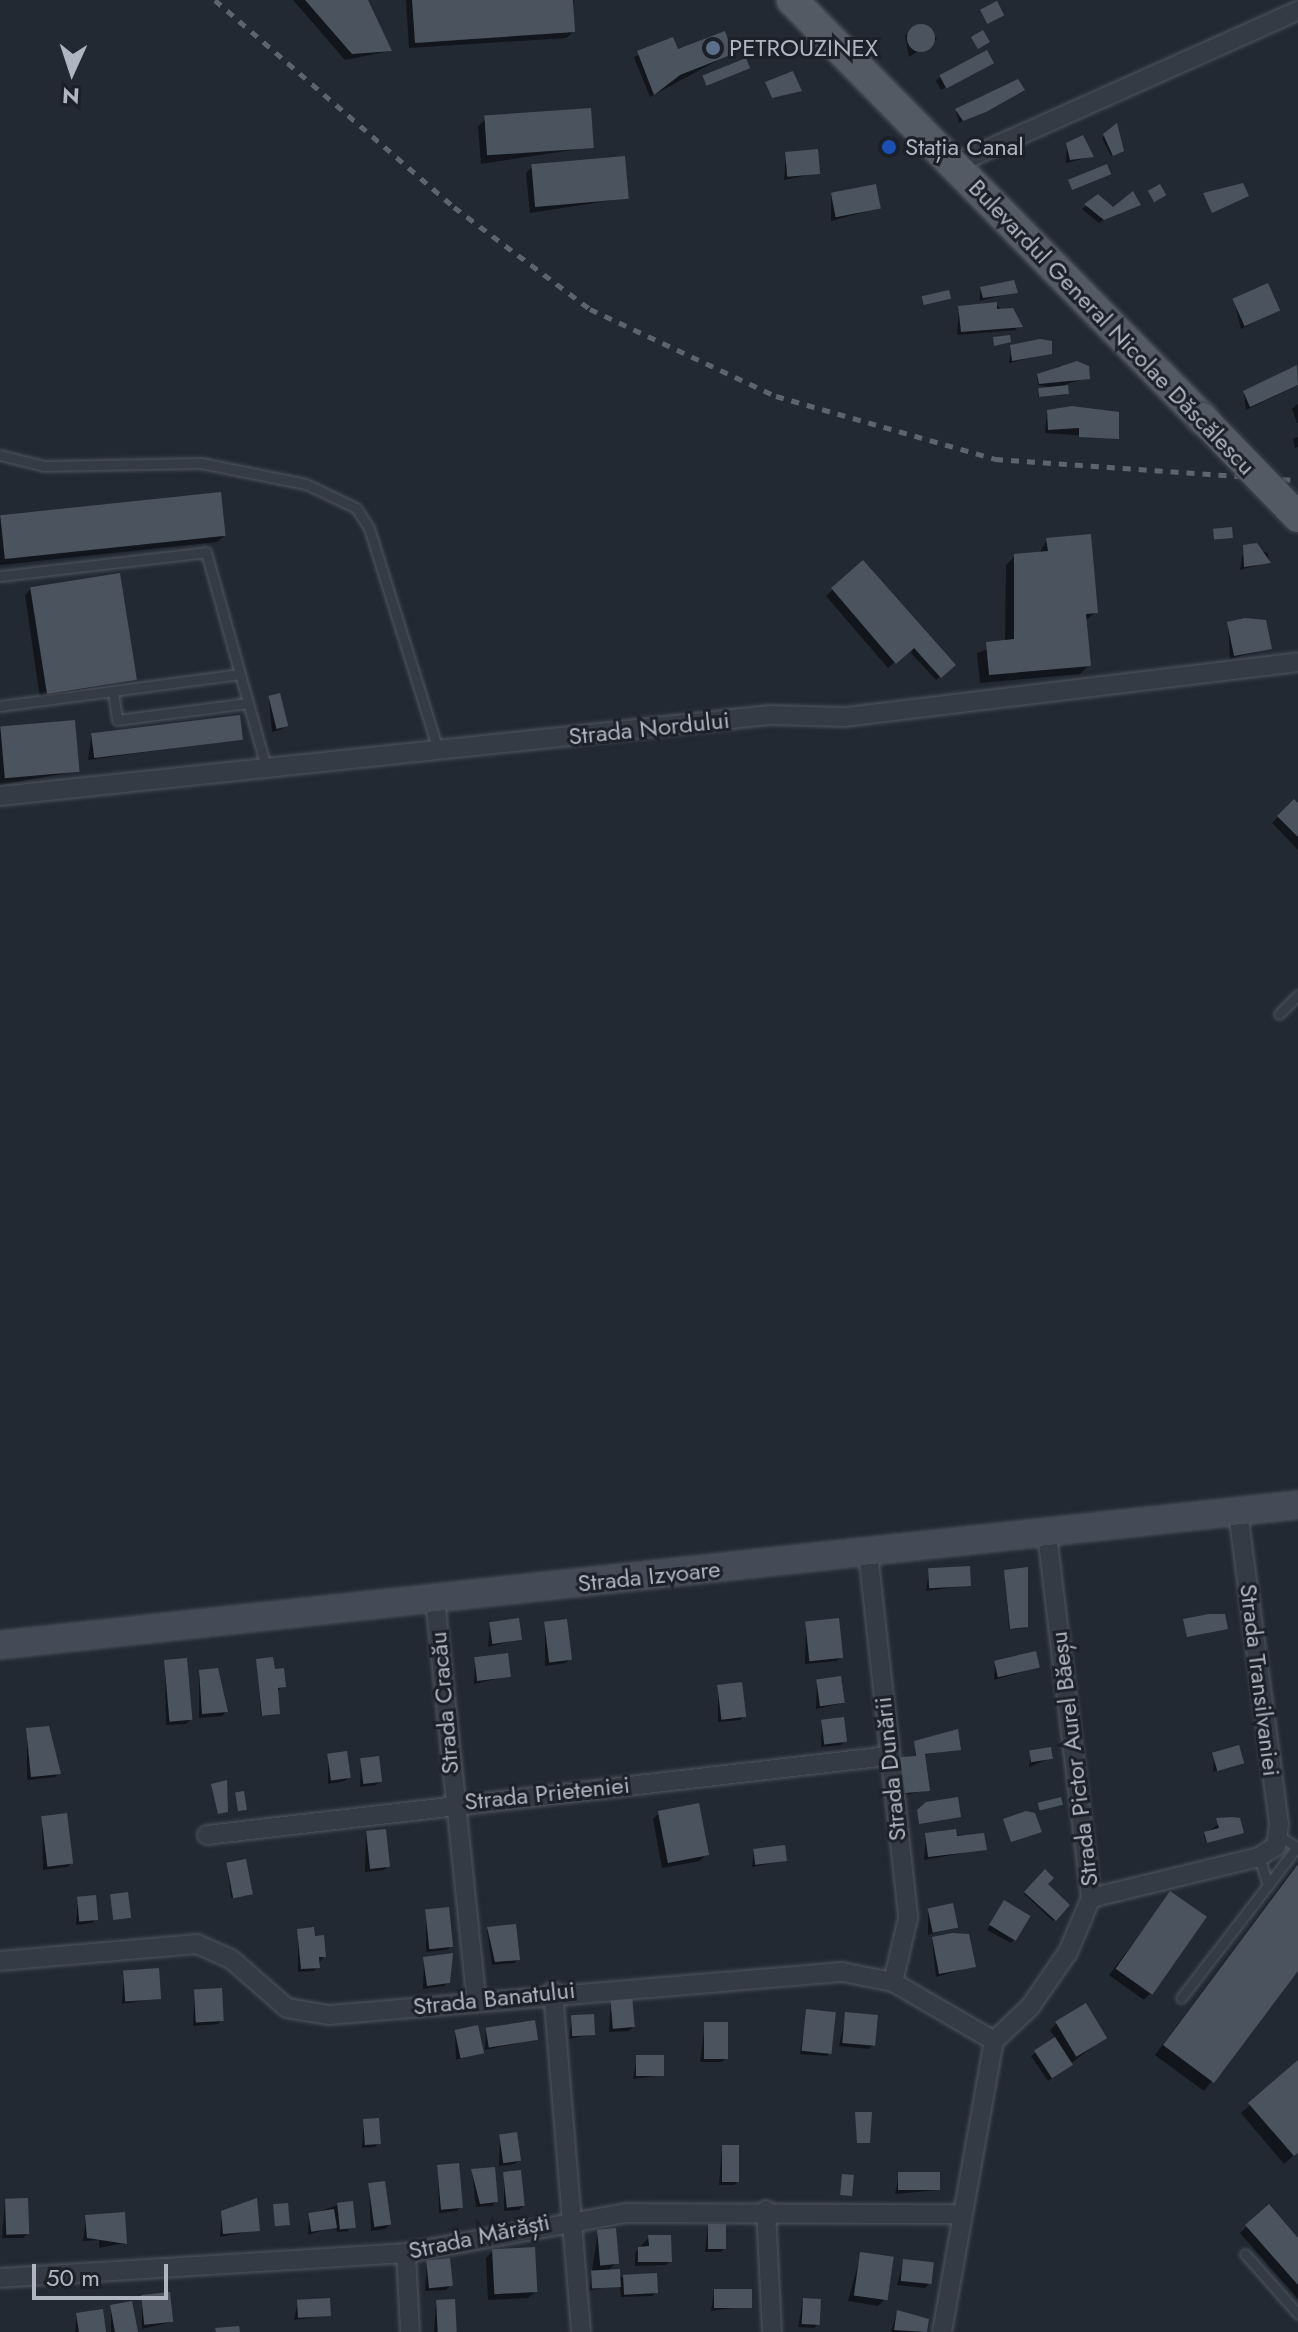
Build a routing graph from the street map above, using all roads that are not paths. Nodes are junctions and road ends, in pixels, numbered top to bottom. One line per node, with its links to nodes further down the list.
1 (792, 0): 3 (main road, Bulevardul General Nicolae Dăscălescu)
2 (1298, 11): 3 (street)
3 (953, 165): 5 (main road, Bulevardul General Nicolae Dăscălescu, bridge)
4 (0, 455): 12 (lane)
5 (1298, 517)
6 (0, 576): 8 (lane)
7 (1298, 662): 12 (street, Strada Nordului)
8 (240, 674): 9 (lane); 10 (lane)
9 (113, 691): 10 (lane); 11 (lane)
10 (248, 703): 13 (lane)
11 (0, 706)
12 (438, 749): 13 (street, Strada Nordului)
13 (266, 767): 14 (street, Strada Nordului)
14 (0, 796)
15 (1298, 995): 16 (lane)
16 (1279, 1014)
17 (1298, 1505): 18 (main road, Strada Izvoare)
18 (1238, 1512): 19 (main road, Strada Izvoare); 26 (street, Strada Transilvaniei)
19 (1047, 1533): 20 (main road, Strada Izvoare); 29 (street, Strada Pictor Aurel Băeșu)
20 (868, 1553): 21 (main road, Strada Izvoare); 23 (street, Strada Dunării)
21 (435, 1599): 22 (main road, Strada Izvoare); 24 (street, Strada Cracău)
22 (0, 1645)
23 (888, 1756): 24 (street, Strada Prieteniei); 31 (street, Strada Dunării)
24 (453, 1803): 25 (street, Strada Prieteniei); 34 (street, Strada Cracău)
25 (207, 1835)
26 (1279, 1836): 27 (street); 28 (lane)
27 (1259, 1857): 28 (lane); 29 (street)
28 (1268, 1885): 33 (lane)
29 (1091, 1898): 35 (street, Strada Pictor Aurel Băeșu)
30 (0, 1961): 34 (street, Strada Banatului)
31 (893, 1982): 32 (street, Strada Banatului); 35 (street, Strada Banatului)
32 (553, 1991): 34 (street, Strada Banatului); 38 (street)
33 (1181, 1998)
34 (476, 1999)
35 (994, 2041): 37 (street)
36 (766, 2210): 37 (street, Strada Mărăști); 38 (street, Strada Mărăști); 45 (street)
37 (958, 2214): 46 (street)
38 (573, 2217): 39 (street, Strada Mărăști); 44 (street)
39 (406, 2253): 41 (street, Strada Mărăști); 43 (street)
40 (1245, 2254): 42 (lane)
41 (0, 2278)
42 (1298, 2314)
43 (410, 2332)
44 (581, 2332)
45 (772, 2332)
46 (942, 2332)

